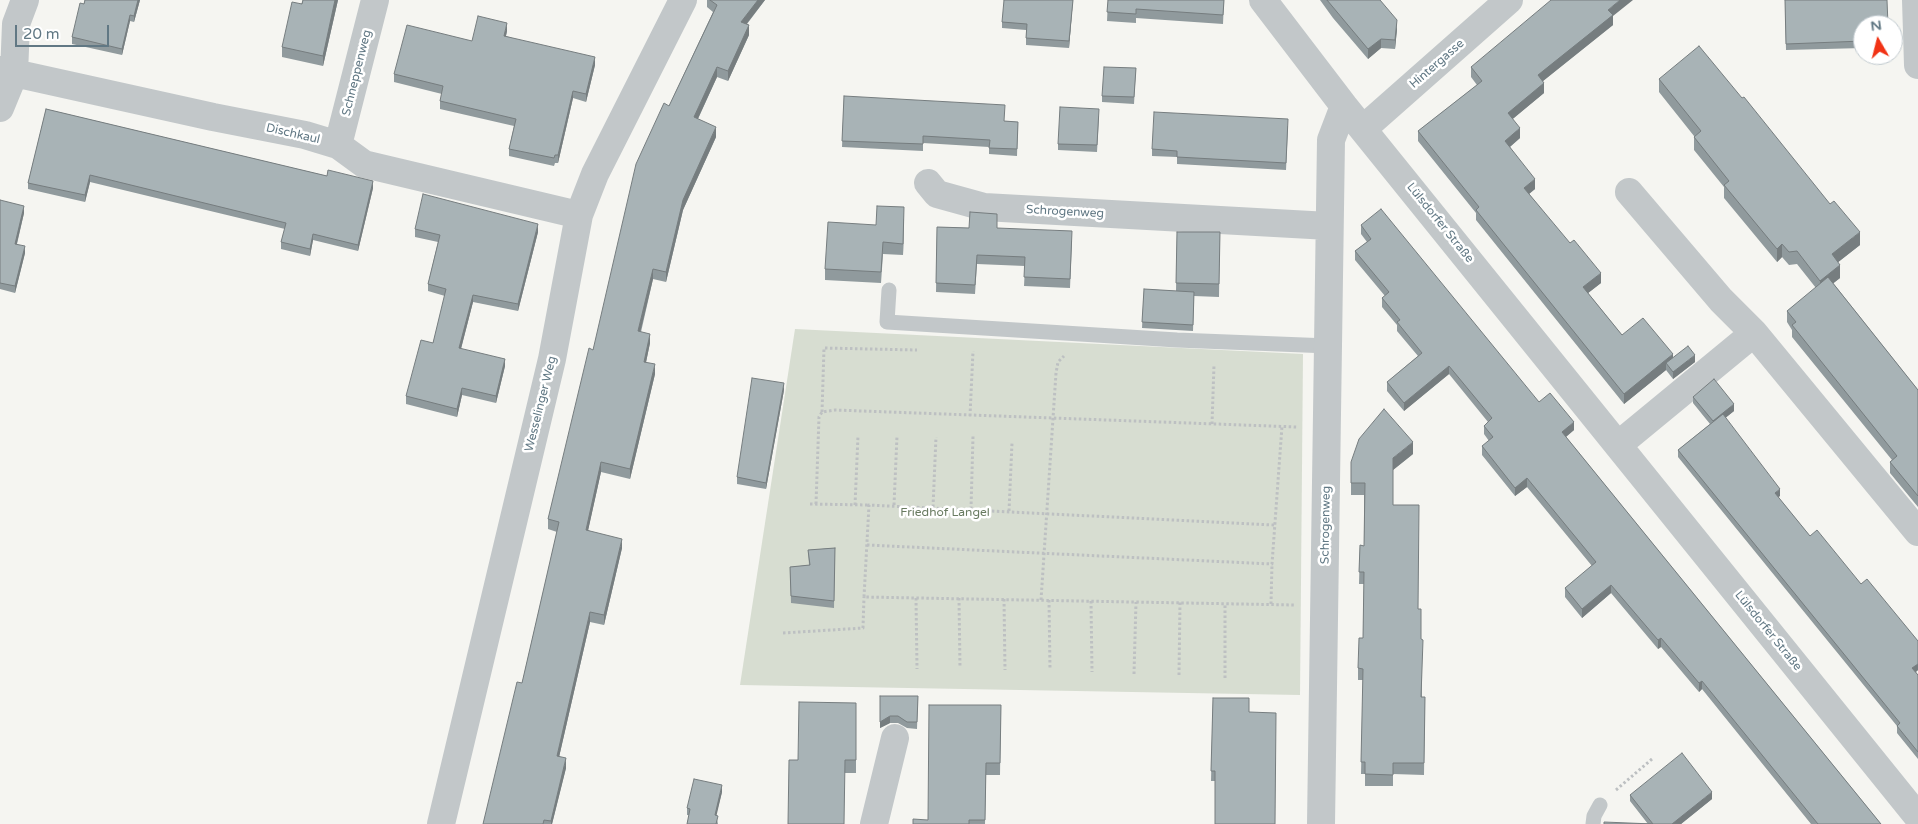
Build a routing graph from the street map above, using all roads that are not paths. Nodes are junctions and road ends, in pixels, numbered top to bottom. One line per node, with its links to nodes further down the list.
1 (25, 0): 8 (street)
2 (375, 0): 12 (street, Schneppenweg)
3 (682, 0): 15 (street, Wesselinger Weg)
4 (1263, 0): 9 (street, Lülsdorfer Straße)
5 (1509, 0): 11 (street, Hintergasse)
6 (1916, 0): 7 (street)
7 (1918, 65)
8 (7, 72): 10 (street); 12 (street, Dischkaul)
9 (1344, 106): 11 (street, Lülsdorfer Straße); 16 (street, Schrogenweg)
10 (0, 108)
11 (1364, 128): 20 (street, Lülsdorfer Straße)
12 (338, 145): 15 (street, Dischkaul)
13 (928, 183): 16 (street, Schrogenweg)
14 (1630, 192): 18 (street)
15 (579, 215): 25 (street, Wesselinger Weg)
16 (1329, 226): 19 (street, Schrogenweg)
17 (889, 290): 19 (lane)
18 (1754, 333): 20 (street); 21 (street)
19 (1329, 346): 27 (street, Schrogenweg)
20 (1618, 445): 24 (street, Lülsdorfer Straße)
21 (1918, 532)
22 (895, 738): 26 (street)
23 (1600, 806): 28 (lane)
24 (1918, 818)
25 (441, 824)
26 (874, 824)
27 (1321, 824)
28 (1593, 824)

